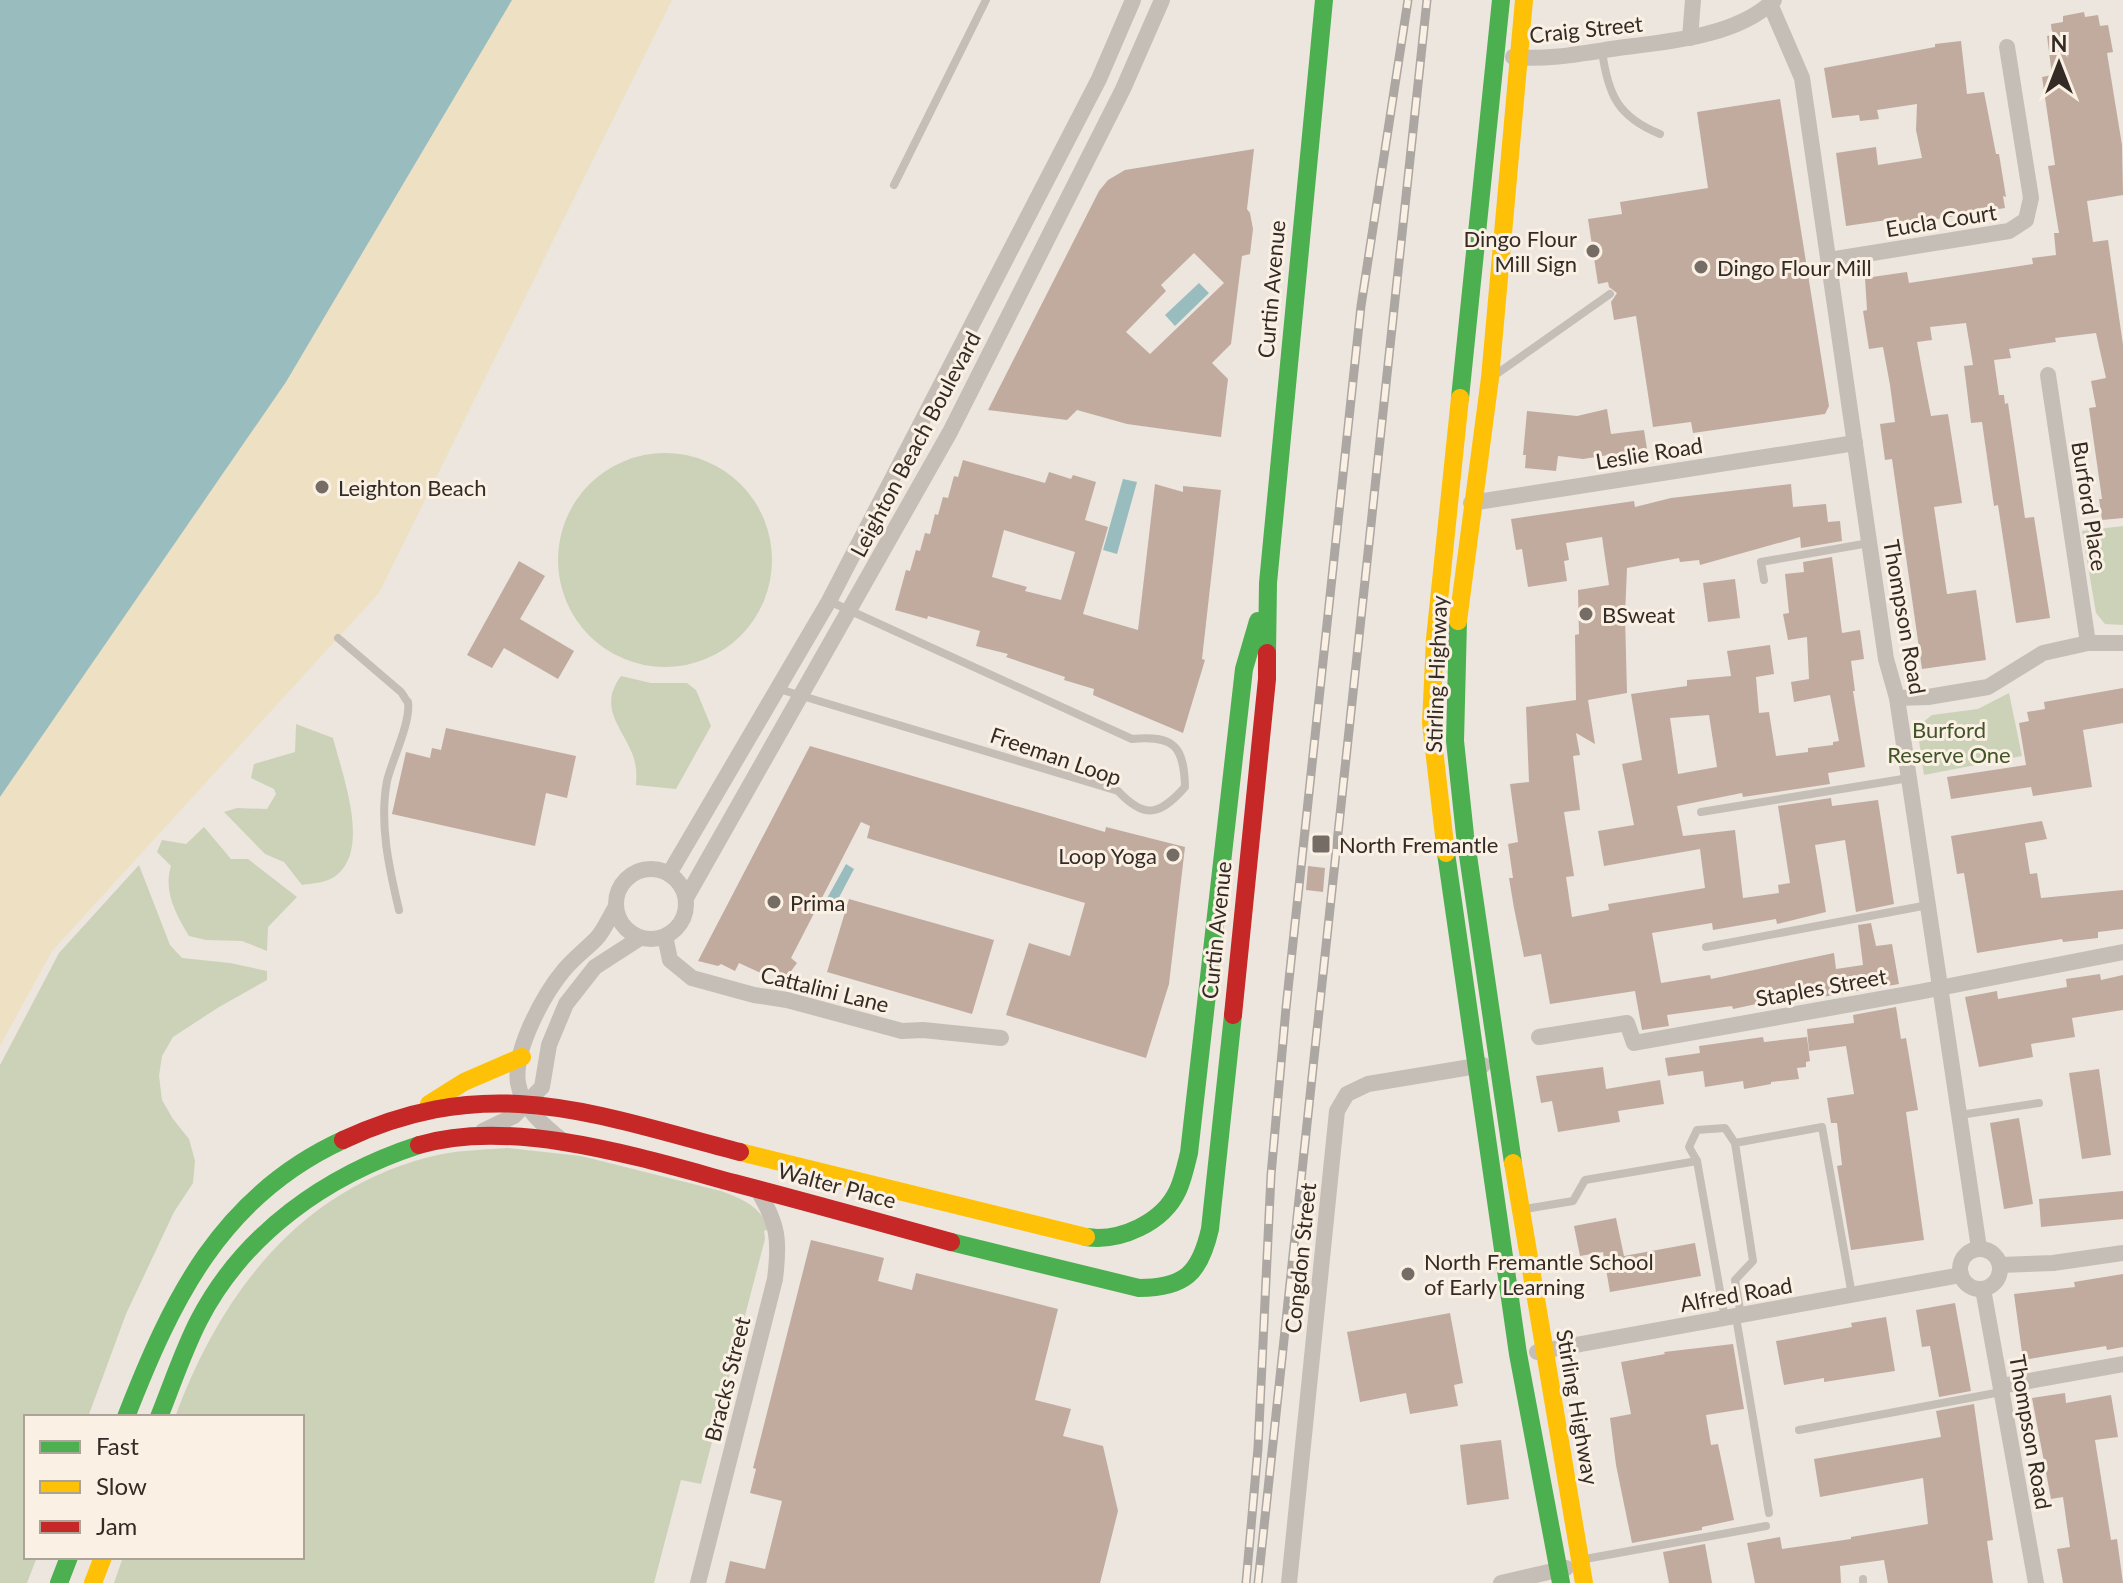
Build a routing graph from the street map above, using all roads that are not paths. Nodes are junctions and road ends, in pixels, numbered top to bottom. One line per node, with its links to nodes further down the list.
1 (986, 0): 17 (lane)
2 (1133, 0): 14 (street, Leighton Beach Boulevard)
3 (1162, 0): 15 (street, Leighton Beach Boulevard)
4 (1324, 0): 28 (main road, Curtin Avenue)
5 (1501, 0): 12 (main road, Stirling Highway)
6 (1524, 0): 13 (main road, Stirling Highway)
7 (1693, 0): 9 (street)
8 (1772, 2): 9 (street, Craig Street); 18 (street, Thompson Road)
9 (1690, 38): 11 (street, Craig Street)
10 (2007, 47): 18 (street, Eucla Court)
11 (1602, 51): 13 (street, Craig Street); 16 (lane)
12 (1496, 55): 13 (street, Craig Street); 21 (main road, Stirling Highway)
13 (1519, 58): 22 (main road, Stirling Highway)
14 (1099, 79): 15 (lane); 29 (street, Leighton Beach Boulevard)
15 (1123, 89): 30 (street, Leighton Beach Boulevard)
16 (1660, 134)
17 (894, 185)
18 (1829, 260): 23 (street, Thompson Road)
19 (1610, 294): 22 (lane)
20 (2048, 375): 32 (street, Burford Place)
21 (1463, 377): 22 (lane); 25 (main road, Stirling Highway)
22 (1490, 378): 24 (main road, Stirling Highway)
23 (1855, 443): 24 (street, Leslie Road); 26 (street, Thompson Road)
24 (1474, 503): 25 (street, Leslie Road); 52 (main road, Stirling Highway)
25 (1449, 504): 53 (main road, Stirling Highway)
26 (1869, 543): 27 (lane); 36 (street, Thompson Road)
27 (1764, 580)
28 (1268, 583): 64 (main road, Curtin Avenue); 69 (main road, Curtin Avenue)
29 (829, 601): 30 (lane, Freeman Loop); 34 (street, Leighton Beach Boulevard)
30 (850, 612): 35 (street, Leighton Beach Boulevard); 35 (lane, Freeman Loop)
31 (338, 638): 43 (lane)
32 (2088, 643): 33 (street); 36 (street)
33 (2123, 643)
34 (777, 688): 35 (lane, Freeman Loop); 39 (street, Leighton Beach Boulevard)
35 (801, 695): 40 (street, Leighton Beach Boulevard)
36 (1897, 698): 37 (street, Thompson Road)
37 (1909, 778): 38 (lane); 41 (street, Thompson Road)
38 (1701, 812)
39 (669, 874): 40 (street); 42 (street)
40 (686, 898): 44 (street)
41 (1928, 905): 46 (lane); 48 (street, Thompson Road)
42 (615, 908): 45 (street); 51 (street)
43 (399, 910)
44 (665, 936): 45 (street); 50 (street, Cattalini Lane)
45 (640, 938): 54 (street)
46 (1706, 947)
47 (2123, 952): 48 (street, Staples Street)
48 (1940, 986): 49 (street, Staples Street); 57 (street, Thompson Road)
49 (1539, 1037)
50 (1001, 1038)
51 (522, 1057): 54 (street); 56 (main road)
52 (1498, 1063): 53 (street, Congdon Street); 63 (main road, Stirling Highway)
53 (1478, 1066): 74 (main road, Stirling Highway); 89 (street, Congdon Street)
54 (526, 1103): 56 (main road, Walter Place); 58 (street); 59 (street); 64 (main road, Walter Place)
55 (2039, 1103): 57 (lane)
56 (420, 1111): 77 (main road)
57 (1959, 1115): 65 (street, Thompson Road)
58 (468, 1135): 59 (main road, Walter Place); 78 (main road, Walter Place)
59 (564, 1142): 62 (main road, Walter Place)
60 (1735, 1143): 61 (lane); 71 (lane); 72 (lane)
61 (1697, 1161): 63 (lane); 72 (lane)
62 (757, 1189): 69 (main road, Walter Place); 88 (street, Bracks Street)
63 (1520, 1210): 73 (main road, Stirling Highway)
64 (1144, 1226)
65 (1979, 1248): 67 (street); 68 (street)
66 (2123, 1253): 67 (street)
67 (2000, 1265): 70 (street)
68 (1961, 1275): 70 (street); 71 (street, Alfred Road)
69 (1190, 1276)
70 (1983, 1289): 76 (street, Thompson Road)
71 (1852, 1296): 72 (street, Alfred Road)
72 (1734, 1317): 73 (street, Alfred Road); 80 (lane)
73 (1544, 1351): 74 (street, Alfred Road); 84 (main road, Stirling Highway)
74 (1518, 1354): 85 (main road, Stirling Highway)
75 (2123, 1364): 76 (street)
76 (2001, 1389): 79 (lane); 91 (street, Thompson Road)
77 (127, 1415)
78 (160, 1415)
79 (1799, 1430)
80 (1769, 1513)
81 (1766, 1526): 84 (lane)
82 (68, 1559): 86 (main road)
83 (102, 1559): 87 (main road)
84 (1581, 1569): 85 (street)
85 (1560, 1576): 90 (street)
86 (59, 1583)
87 (93, 1583)
88 (698, 1583)
89 (1289, 1583)
90 (1501, 1583)
91 (2036, 1583)

